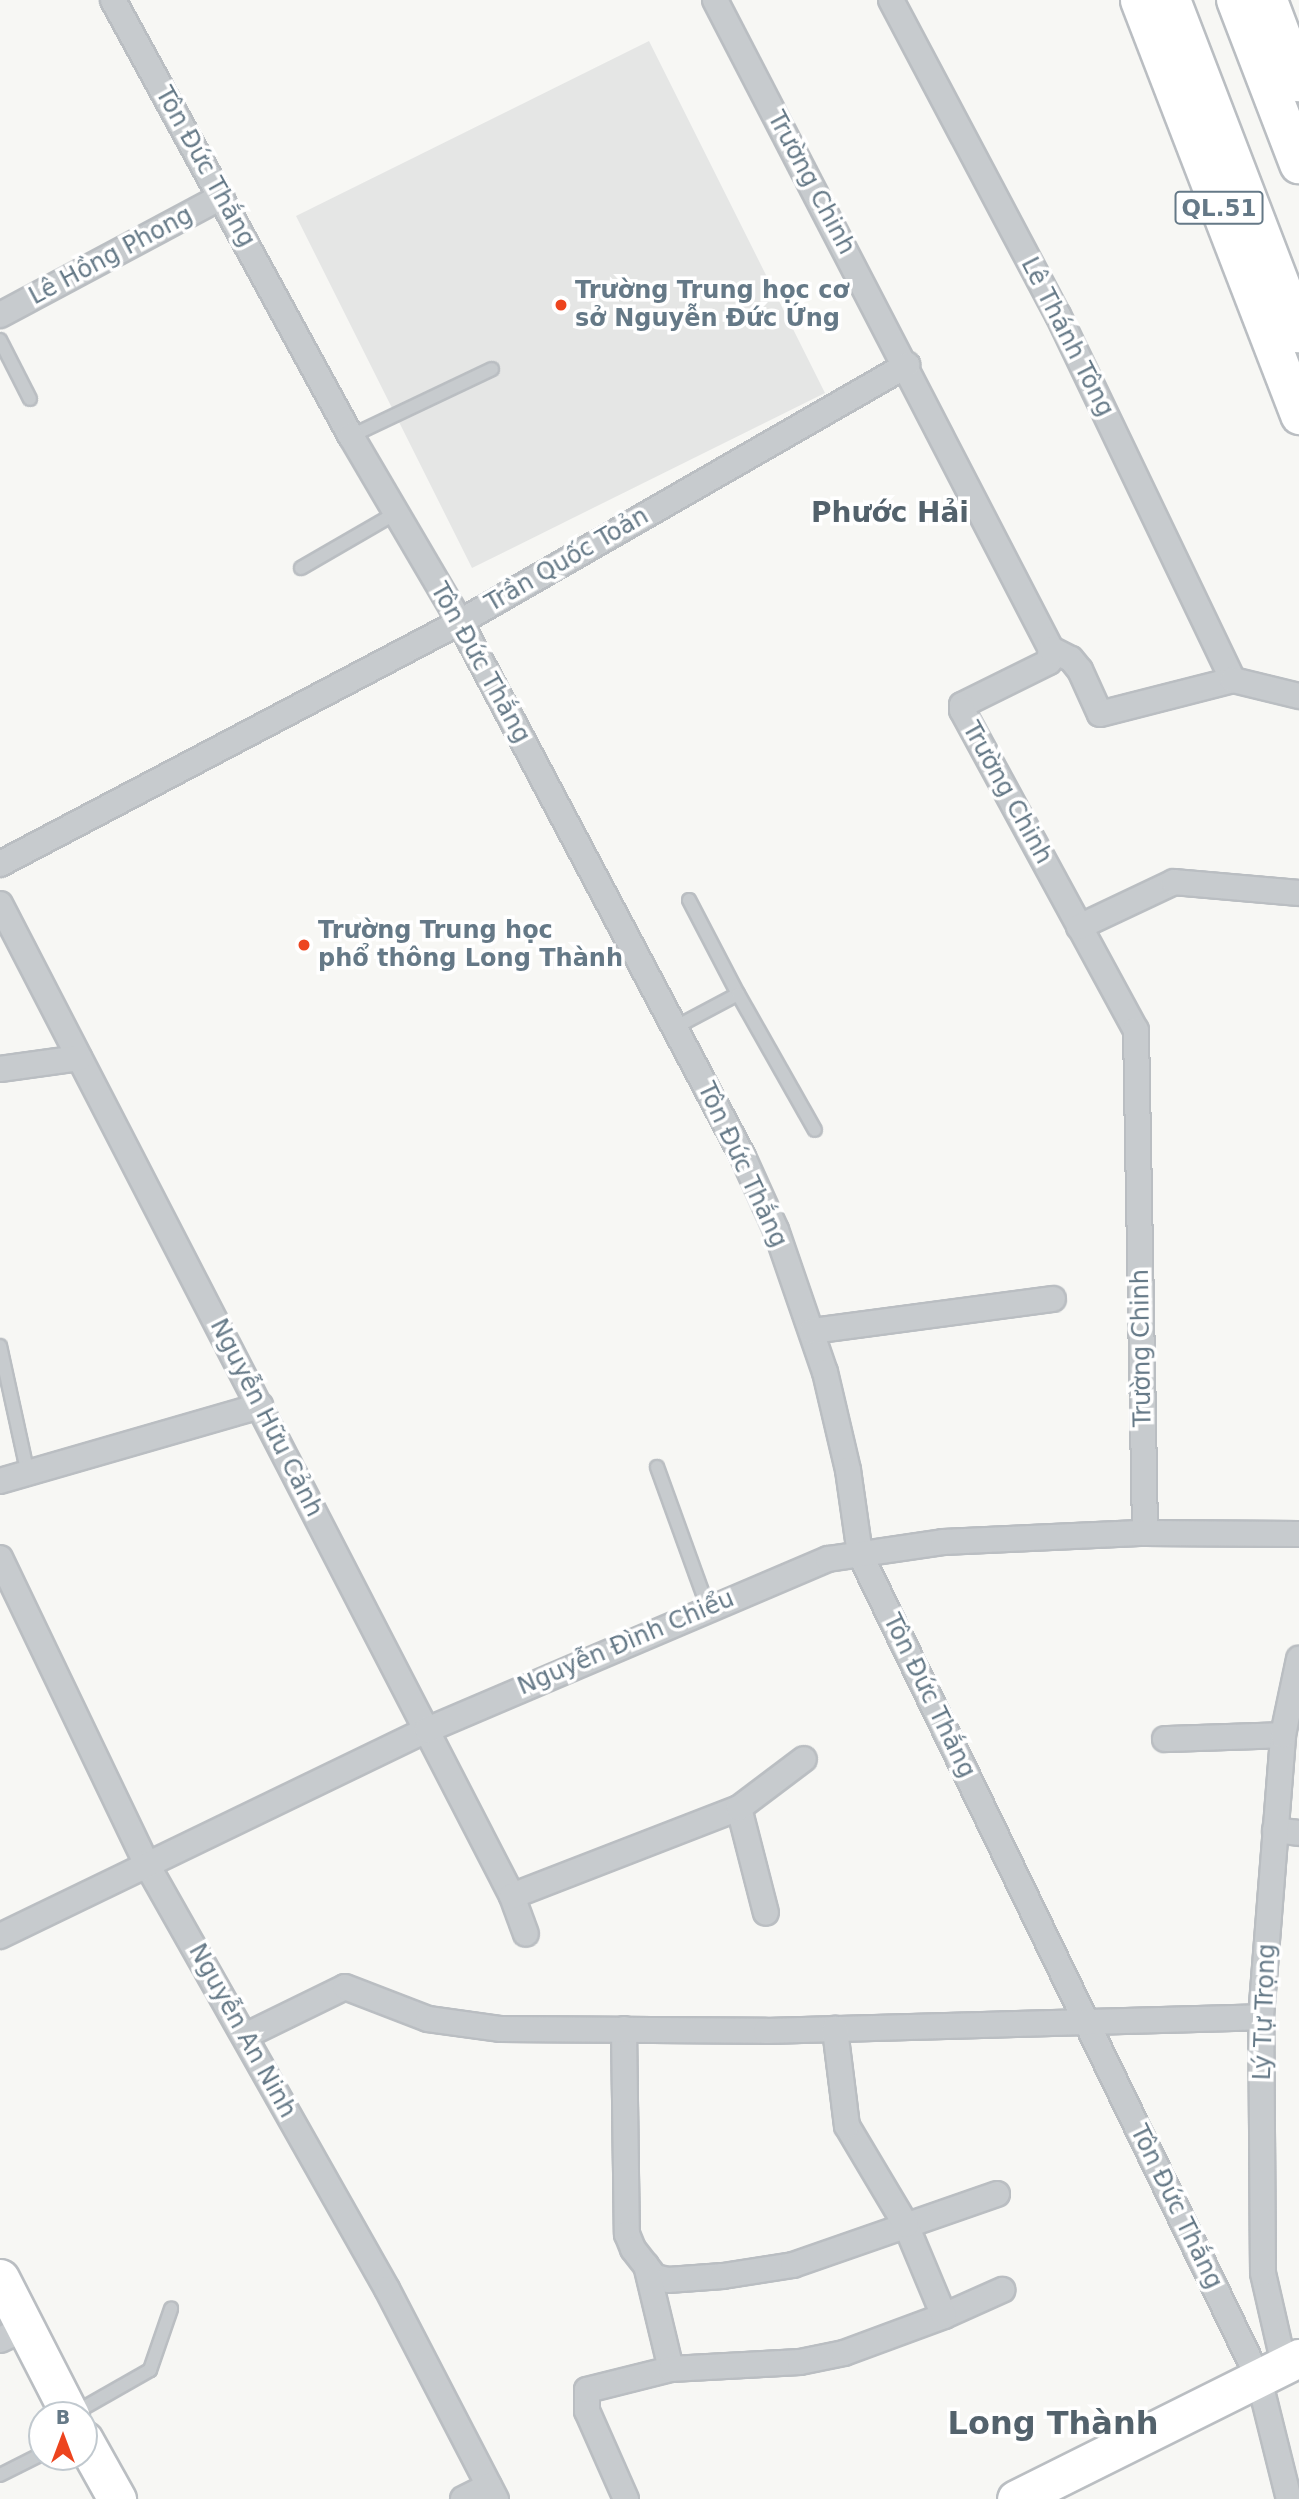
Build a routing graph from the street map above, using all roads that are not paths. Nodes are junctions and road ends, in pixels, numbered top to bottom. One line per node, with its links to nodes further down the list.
1 (113, 0): 10 (street, Tôn Đức Thắng)
2 (715, 0): 14 (street, Trường Chinh)
3 (891, 0): 23 (street, Lê Thánh Tông)
4 (1139, 0): 17 (main road, QL.51)
5 (1171, 0): 12 (highway, QL.51)
6 (1236, 0): 9 (highway)
7 (1268, 0): 8 (main road)
8 (1299, 82)
9 (1299, 164)
10 (221, 197): 11 (street, Lê Hồng Phong); 18 (street, Tôn Đức Thắng)
11 (0, 315)
12 (1299, 333)
13 (0, 340): 16 (lane)
14 (907, 365): 21 (street, Trần Quốc Toản); 22 (street, Trường Chinh)
15 (492, 369): 18 (lane)
16 (30, 399)
17 (1299, 415)
18 (351, 436): 19 (street, Tôn Đức Thắng)
19 (396, 513): 20 (lane); 21 (street, Tôn Đức Thắng)
20 (301, 568)
21 (460, 622): 25 (street, Trần Quốc Toản); 31 (street, Tôn Đức Thắng)
22 (1051, 649): 23 (street); 29 (street, Trường Chinh)
23 (1233, 680): 24 (street)
24 (1299, 696)
25 (0, 864)
26 (1299, 893): 29 (street)
27 (689, 900): 30 (lane)
28 (0, 905): 32 (street, Nguyễn Hữu Cảnh)
29 (1079, 927): 42 (street, Trường Chinh)
30 (738, 994): 31 (lane); 34 (lane)
31 (674, 1028): 36 (street, Tôn Đức Thắng)
32 (79, 1058): 33 (street); 38 (street, Nguyễn Hữu Cảnh)
33 (0, 1069)
34 (815, 1130)
35 (1054, 1298): 36 (street)
36 (812, 1331): 44 (street, Tôn Đức Thắng)
37 (0, 1346): 40 (lane)
38 (260, 1406): 40 (street); 48 (street, Nguyễn Hữu Cảnh)
39 (657, 1467): 46 (lane)
40 (28, 1475): 41 (street)
41 (0, 1482)
42 (1145, 1533): 43 (street, Nguyễn Đình Chiểu); 44 (street, Nguyễn Đình Chiểu)
43 (1299, 1534)
44 (860, 1554): 46 (street, Nguyễn Đình Chiểu); 60 (street, Tôn Đức Thắng)
45 (0, 1558): 54 (street, Nguyễn An Ninh)
46 (708, 1608): 48 (street, Nguyễn Đình Chiểu)
47 (1299, 1659): 49 (street, Lý Tự Trọng)
48 (426, 1730): 54 (street, Nguyễn Đình Chiểu); 55 (street, Nguyễn Hữu Cảnh)
49 (1283, 1735): 50 (street); 53 (street, Lý Tự Trọng)
50 (1165, 1739)
51 (804, 1759): 52 (street)
52 (739, 1808): 55 (street); 56 (street)
53 (1287, 1832): 59 (street, Lý Tự Trọng)
54 (146, 1863): 58 (street, Nguyễn Đình Chiểu); 63 (street, Nguyễn An Ninh)
55 (512, 1896): 57 (street, Nguyễn Hữu Cảnh)
56 (766, 1913)
57 (526, 1934)
58 (0, 1936)
59 (1261, 2017): 60 (street); 72 (street, Lý Tự Trọng)
60 (1087, 2021): 62 (street); 72 (street, Tôn Đức Thắng)
61 (624, 2029): 62 (street); 63 (street); 66 (street)
62 (835, 2029): 65 (street)
63 (245, 2036): 79 (street, Nguyễn An Ninh)
64 (997, 2194): 65 (street)
65 (906, 2225): 66 (street); 70 (street)
66 (646, 2265): 73 (street)
67 (0, 2278): 71 (main road)
68 (1002, 2290): 70 (street)
69 (171, 2309): 75 (lane)
70 (944, 2316): 73 (street)
71 (13, 2334): 74 (main road)
72 (1280, 2367): 83 (main road); 84 (street, Lý Tự Trọng)
73 (671, 2369): 82 (street)
74 (61, 2401)
75 (96, 2401)
76 (28, 2461): 78 (lane)
77 (98, 2465): 80 (main road)
78 (0, 2475)
79 (492, 2492): 81 (street)
80 (117, 2499)
81 (463, 2499)
82 (626, 2499)
83 (1016, 2499)
84 (1289, 2499)

